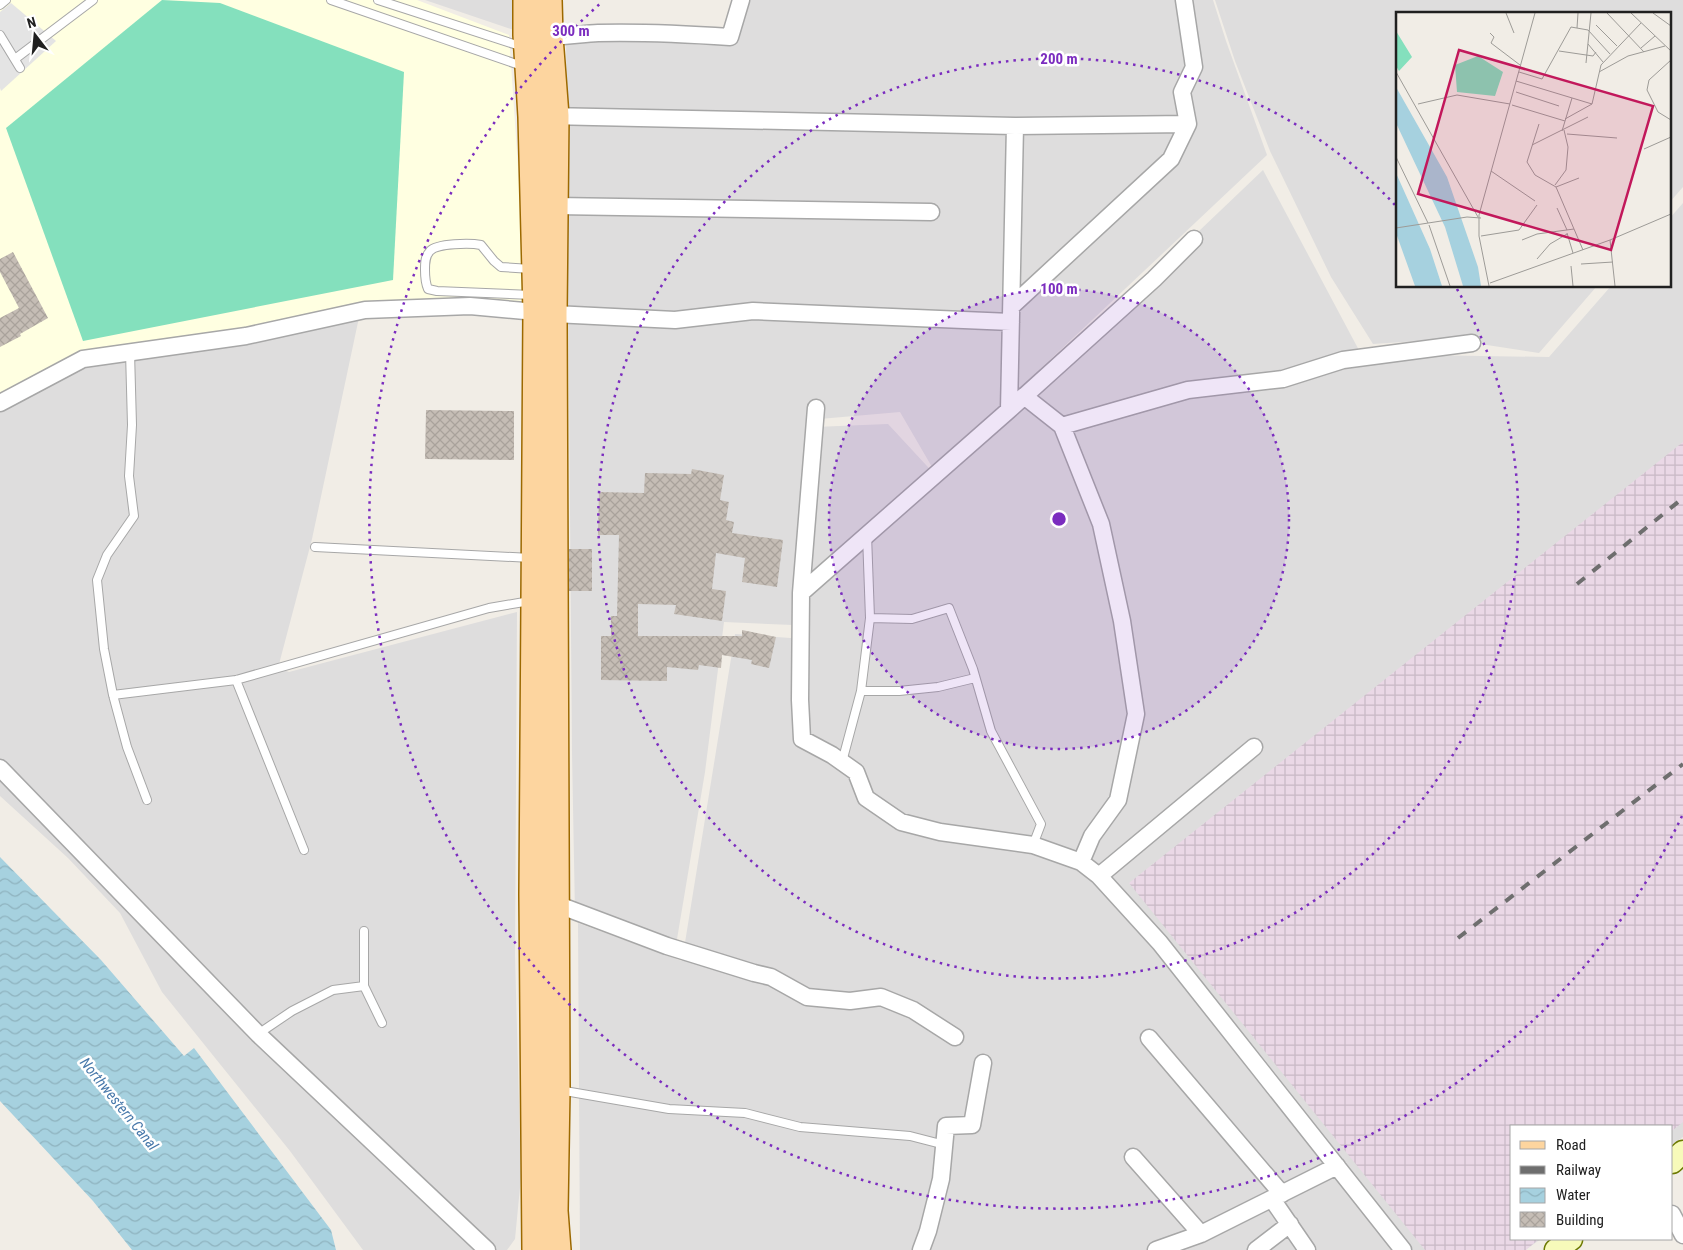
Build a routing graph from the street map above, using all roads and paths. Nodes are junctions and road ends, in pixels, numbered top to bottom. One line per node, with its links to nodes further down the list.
1 (6, 0): 9 (lane)
2 (92, 0): 14 (lane)
3 (330, 0): 12 (lane)
4 (378, 0): 10 (lane)
5 (526, 0): 13 (main road)
6 (549, 0): 13 (main road)
7 (741, 0): 13 (street)
8 (1184, 0): 18 (street)
9 (0, 5)
10 (456, 25): 12 (lane); 13 (lane)
11 (0, 35): 14 (lane)
12 (452, 42): 13 (lane)
13 (533, 47): 16 (main road); 17 (main road)
14 (15, 59): 15 (lane)
15 (20, 68)
16 (556, 116): 17 (street); 19 (street); 20 (main road)
17 (531, 117): 23 (main road)
18 (1188, 124): 19 (street); 25 (street)
19 (1015, 126): 25 (street)
20 (556, 206): 21 (street); 24 (main road)
21 (931, 212)
22 (1194, 239): 28 (street)
23 (535, 270): 24 (main road); 24 (lane)
24 (542, 307): 25 (street); 27 (street); 35 (main road); 52 (main road)
25 (1011, 314): 31 (street)
26 (1472, 343): 32 (street)
27 (130, 352): 29 (street); 42 (lane)
28 (1024, 396): 31 (street); 32 (street)
29 (0, 402)
30 (816, 408): 36 (street)
31 (1009, 410): 33 (street)
32 (1062, 426): 49 (street)
33 (868, 535): 36 (street); 38 (lane)
34 (315, 547): 35 (lane)
35 (535, 558): 37 (main road)
36 (801, 593): 44 (street)
37 (535, 600): 40 (lane); 51 (main road)
38 (870, 618): 39 (lane); 41 (lane)
39 (975, 678): 41 (lane); 47 (lane)
40 (236, 680): 42 (lane); 48 (lane)
41 (861, 691): 44 (lane)
42 (113, 695): 46 (lane)
43 (1254, 747): 50 (street)
44 (842, 762): 47 (street)
45 (0, 768): 56 (street)
46 (146, 800)
47 (1033, 845): 49 (street)
48 (304, 850)
49 (1081, 862): 50 (street)
50 (1099, 876): 65 (street)
51 (532, 895): 52 (street); 71 (main road)
52 (555, 904): 57 (street); 60 (main road)
53 (364, 931): 54 (lane)
54 (364, 986): 55 (lane); 56 (lane)
55 (382, 1023)
56 (258, 1034): 73 (street)
57 (955, 1037)
58 (1149, 1038): 66 (street)
59 (983, 1063): 61 (street)
60 (557, 1090): 61 (lane); 75 (main road)
61 (945, 1146): 76 (street)
62 (1683, 1152): 64 (main road)
63 (1133, 1157): 69 (street)
64 (1673, 1161)
65 (1337, 1166): 66 (street); 80 (street)
66 (1277, 1197): 68 (street); 69 (street)
67 (1673, 1216): 70 (street)
68 (1290, 1224): 78 (street); 79 (street)
69 (1201, 1234): 77 (street)
70 (1683, 1235)
71 (535, 1238): 74 (main road)
72 (1570, 1240): 81 (main road)
73 (486, 1250)
74 (527, 1250)
75 (558, 1250)
76 (921, 1250)
77 (1156, 1250)
78 (1256, 1250)
79 (1307, 1250)
80 (1403, 1250)
81 (1556, 1250)

